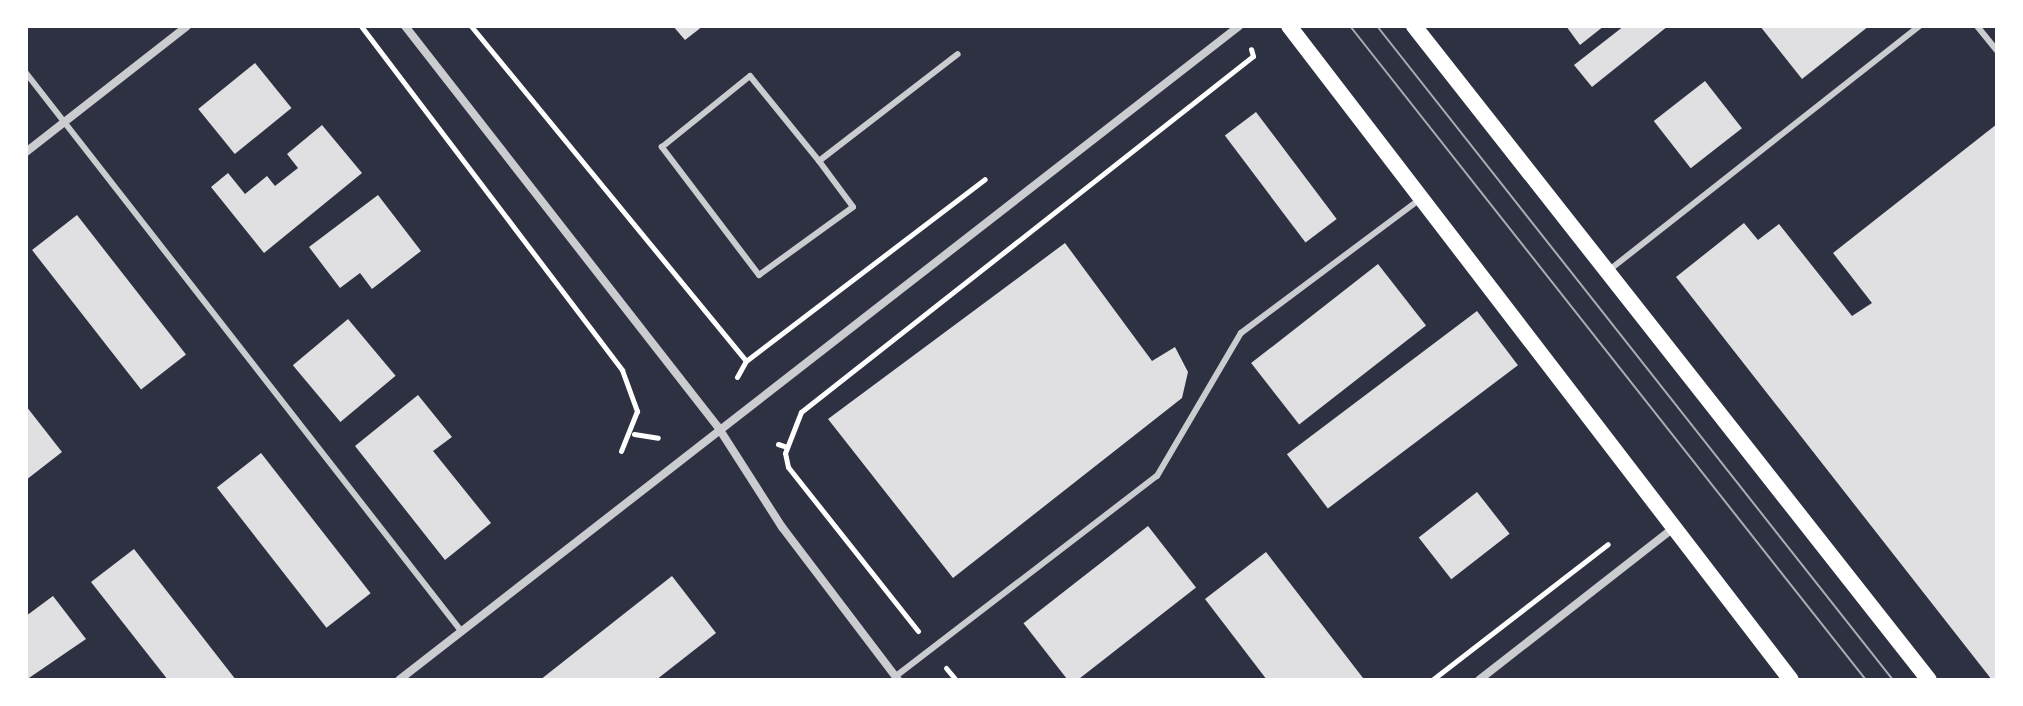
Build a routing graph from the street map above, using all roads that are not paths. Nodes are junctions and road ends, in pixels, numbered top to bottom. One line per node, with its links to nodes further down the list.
1 (187, 26): 11 (street)
2 (405, 26): 16 (street)
3 (1239, 26): 16 (street)
4 (1289, 26): 14 (main road)
5 (1414, 26): 15 (main road)
6 (1919, 26): 15 (lane)
7 (1977, 26): 8 (lane)
8 (1997, 51)
9 (958, 54): 13 (lane)
10 (26, 73): 11 (lane)
11 (64, 122): 12 (street); 18 (lane)
12 (26, 152)
13 (819, 161): 13 (lane)
14 (1423, 197): 17 (main road); 19 (lane)
15 (1608, 271): 23 (main road)
16 (718, 427): 18 (street); 19 (street)
17 (1676, 527): 21 (street); 22 (main road)
18 (462, 632): 20 (street)
19 (897, 678)
20 (399, 680)
21 (1479, 680)
22 (1791, 680)
23 (1929, 680)

